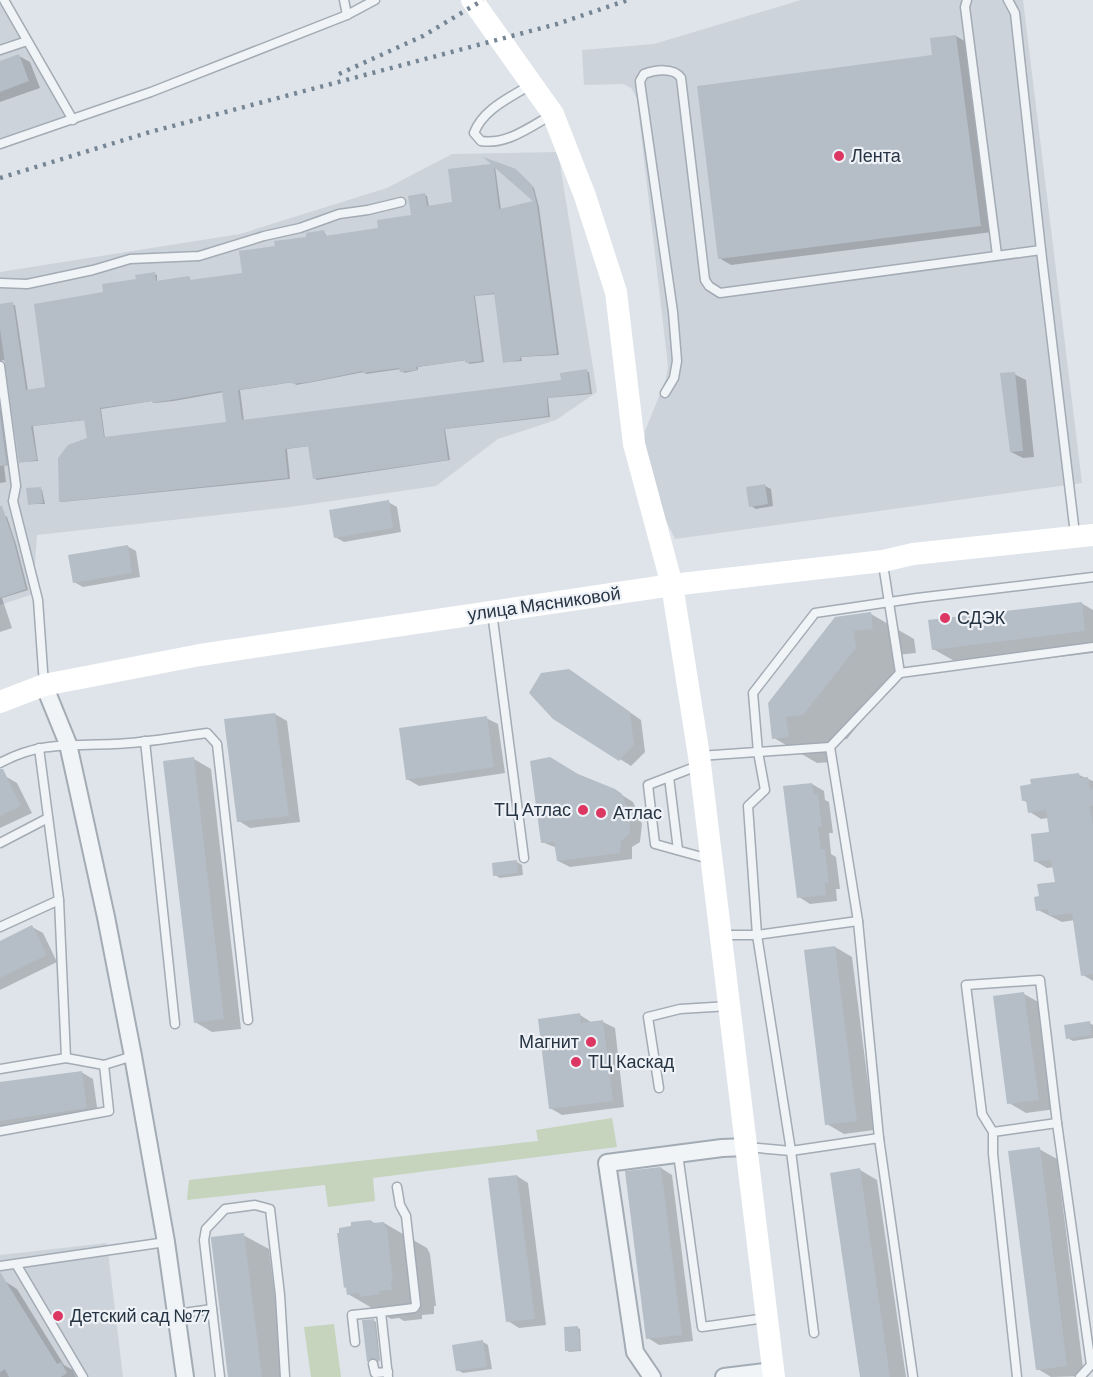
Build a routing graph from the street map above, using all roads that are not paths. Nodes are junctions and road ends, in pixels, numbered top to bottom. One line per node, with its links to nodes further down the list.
1 (4, 0): 8 (lane)
2 (344, 0): 7 (lane)
3 (375, 0): 7 (lane)
4 (472, 0): 10 (street)
5 (967, 0): 16 (lane)
6 (1008, 0): 15 (lane)
7 (347, 15): 12 (lane)
8 (27, 41): 9 (lane); 12 (lane)
9 (0, 50)
10 (532, 84): 11 (street); 11 (lane)
11 (553, 114): 23 (street)
12 (73, 120): 13 (lane)
13 (0, 144)
14 (401, 202): 17 (lane)
15 (1041, 250): 16 (lane); 20 (lane)
16 (997, 255): 19 (lane)
17 (0, 283)
18 (0, 366): 28 (lane)
19 (665, 393)
20 (1084, 536): 21 (street, улица Мясниковой)
21 (883, 561): 23 (street, улица Мясниковой); 24 (lane)
22 (1093, 577): 24 (lane)
23 (672, 585): 25 (street, улица Мясниковой); 35 (street)
24 (890, 602): 27 (lane); 34 (lane)
25 (492, 611): 28 (street, улица Мясниковой); 41 (lane)
26 (1093, 647): 27 (lane)
27 (900, 673): 32 (lane)
28 (44, 685): 29 (street, улица Мясниковой); 31 (street)
29 (0, 702)
30 (145, 741): 31 (lane); 49 (lane); 50 (lane)
31 (68, 744): 33 (lane); 51 (street)
32 (830, 747): 34 (lane); 44 (lane)
33 (39, 748): 36 (lane); 38 (lane)
34 (758, 752): 35 (lane); 47 (lane)
35 (699, 760): 37 (lane); 42 (street)
36 (0, 763)
37 (669, 777): 40 (lane); 40 (lane)
38 (48, 818): 39 (lane); 43 (lane)
39 (0, 843)
40 (678, 850): 42 (lane)
41 (524, 858)
42 (712, 859): 46 (street)
43 (58, 900): 45 (lane); 52 (lane)
44 (858, 921): 47 (lane); 59 (lane)
45 (0, 927)
46 (721, 934): 47 (lane); 48 (street)
47 (757, 935): 61 (lane)
48 (730, 1006): 55 (lane); 60 (street)
49 (248, 1020)
50 (175, 1024)
51 (134, 1056): 53 (lane); 64 (street)
52 (66, 1058): 53 (lane); 54 (lane)
53 (104, 1065): 57 (lane)
54 (0, 1069)
55 (659, 1088)
56 (1057, 1124): 58 (lane); 58 (lane); 84 (lane)
57 (0, 1131)
58 (993, 1132): 83 (lane)
59 (879, 1138): 61 (lane); 82 (lane)
60 (747, 1147): 61 (lane); 62 (street); 70 (street)
61 (791, 1151): 71 (lane)
62 (678, 1154): 70 (lane); 80 (street)
63 (397, 1187): 68 (lane)
64 (166, 1242): 65 (lane); 69 (street)
65 (16, 1264): 66 (lane); 76 (lane)
66 (0, 1266)
67 (212, 1309): 69 (lane); 78 (lane); 79 (lane)
68 (381, 1312): 72 (lane); 75 (lane)
69 (177, 1314): 77 (street)
70 (766, 1317): 74 (street)
71 (814, 1332)
72 (355, 1342)
73 (373, 1364): 75 (lane)
74 (774, 1374): 81 (street)
75 (388, 1375)
76 (83, 1377)
77 (184, 1377)
78 (220, 1377)
79 (285, 1377)
80 (652, 1377)
81 (724, 1377)
82 (913, 1377)
83 (1017, 1377)
84 (1080, 1377)

